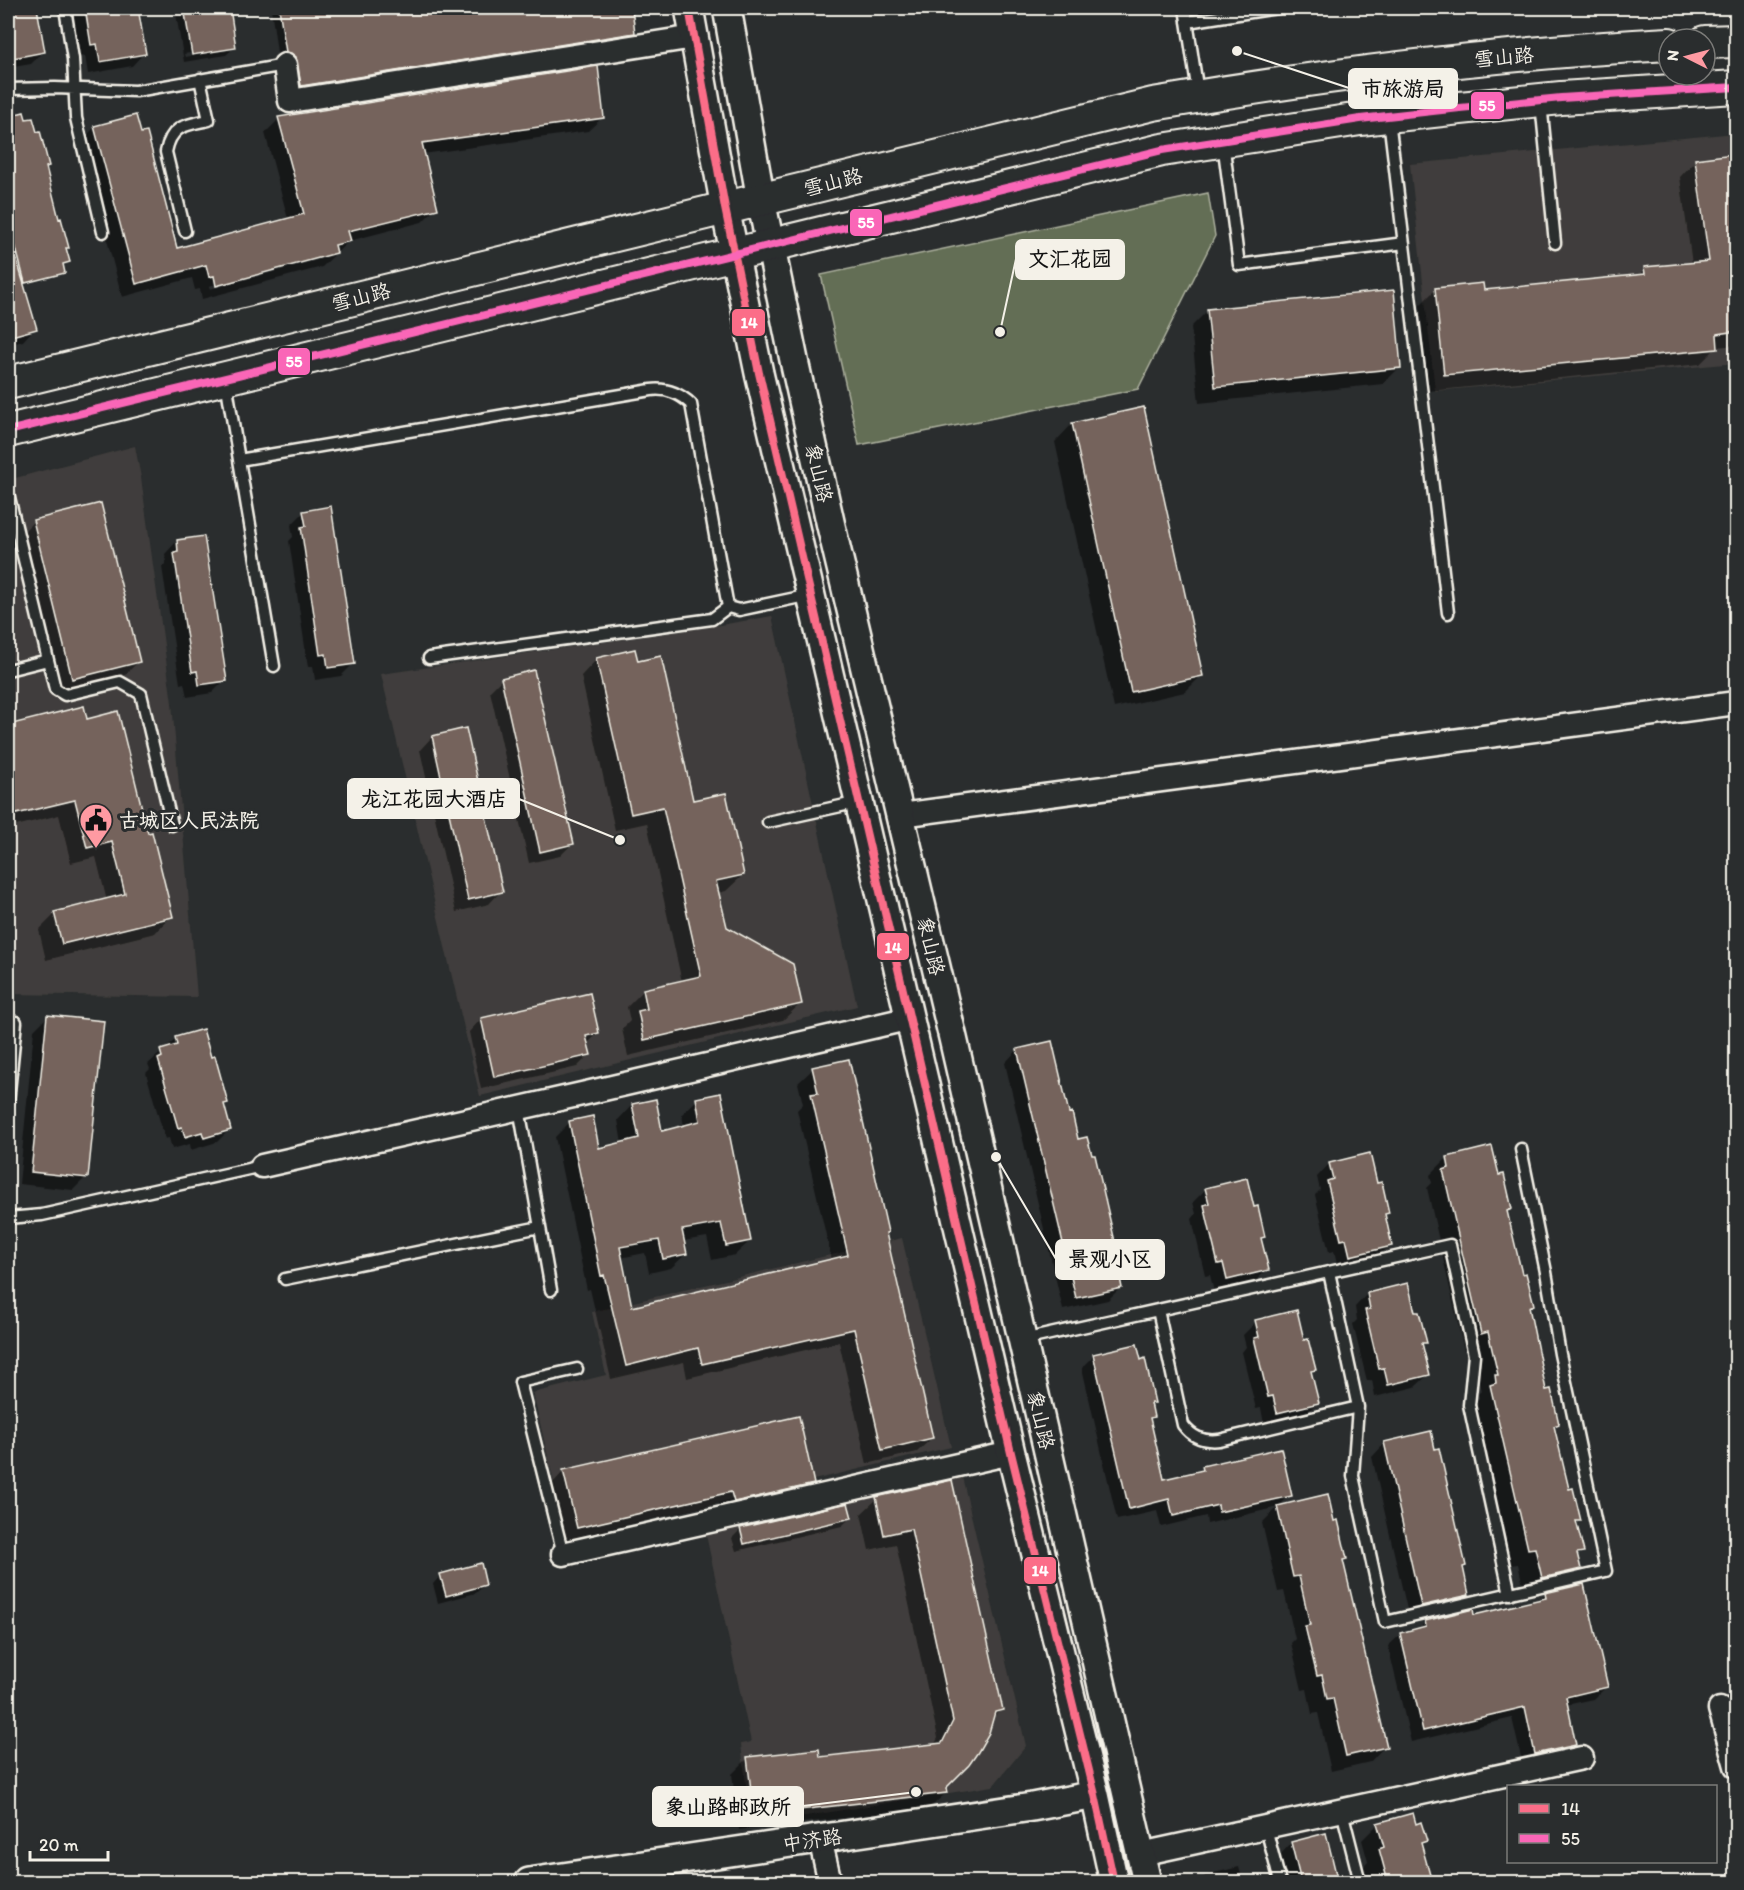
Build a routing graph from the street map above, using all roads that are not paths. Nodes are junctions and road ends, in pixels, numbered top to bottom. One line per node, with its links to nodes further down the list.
1 (65, 8): 15 (lane)
2 (689, 8): 7 (street, 象山路)
3 (726, 8): 20 (street, 象山路)
4 (1185, 8): 6 (lane)
5 (1278, 8): 6 (lane)
6 (1187, 22): 16 (lane)
7 (694, 37): 11 (street); 21 (street, 象山路)
8 (1737, 40): 9 (main road)
9 (1717, 41)
10 (1657, 45): 16 (main road, 雪山路)
11 (285, 65): 12 (lane)
12 (200, 80): 15 (lane); 22 (lane)
13 (1737, 87): 17 (main road)
14 (8, 89): 15 (lane)
15 (74, 90): 23 (lane)
16 (1199, 96): 20 (main road, 雪山路)
17 (1541, 100): 18 (main road); 25 (lane)
18 (1389, 116): 19 (main road); 24 (lane)
19 (1223, 140): 24 (lane); 26 (main road)
20 (761, 200): 21 (main road, 雪山路); 26 (street, 象山路)
21 (725, 208): 27 (street, 象山路); 29 (main road, 雪山路)
22 (184, 231)
23 (103, 232)
24 (1404, 243): 35 (lane)
25 (1555, 243)
26 (770, 245): 27 (main road); 42 (street, 象山路)
27 (735, 254): 28 (main road); 33 (street, 象山路)
28 (225, 378): 30 (main road); 31 (lane)
29 (8, 383)
30 (8, 431)
31 (239, 460): 34 (lane); 38 (lane)
32 (8, 493): 37 (lane)
33 (810, 595): 34 (lane); 41 (street, 象山路)
34 (728, 607): 36 (lane)
35 (1448, 613)
36 (429, 658)
37 (48, 660): 39 (lane); 44 (lane)
38 (274, 666)
39 (8, 670)
40 (1737, 703): 42 (street)
41 (860, 802): 43 (lane); 45 (street, 象山路)
42 (901, 815): 57 (street, 象山路)
43 (768, 822)
44 (172, 825)
45 (910, 1018): 48 (street); 60 (street, 象山路)
46 (16, 1022): 47 (lane)
47 (8, 1102)
48 (519, 1108): 50 (street); 52 (lane)
49 (1521, 1149): 62 (lane)
50 (262, 1166): 51 (lane)
51 (8, 1218)
52 (540, 1227): 54 (lane); 55 (lane)
53 (1329, 1272): 56 (lane); 59 (lane); 62 (lane)
54 (285, 1279)
55 (551, 1290)
56 (1158, 1310): 57 (lane); 59 (lane)
57 (1022, 1340): 70 (street, 象山路)
58 (577, 1369): 61 (lane)
59 (1358, 1407): 62 (lane)
60 (1011, 1453): 61 (street); 66 (street, 象山路)
61 (563, 1554)
62 (1510, 1594)
63 (1720, 1709): 65 (street)
64 (1582, 1758): 67 (street)
65 (1737, 1766)
66 (1095, 1795): 69 (street, 中济路); 74 (street, 象山路)
67 (1342, 1811): 68 (street); 77 (lane)
68 (1266, 1828): 70 (street); 76 (lane)
69 (820, 1839): 71 (street, 中济路); 73 (street)
70 (1141, 1854): 75 (street, 象山路)
71 (565, 1880): 72 (street, 中济路)
72 (529, 1882)
73 (830, 1882)
74 (1114, 1882)
75 (1148, 1882)
76 (1280, 1882)
77 (1360, 1882)

